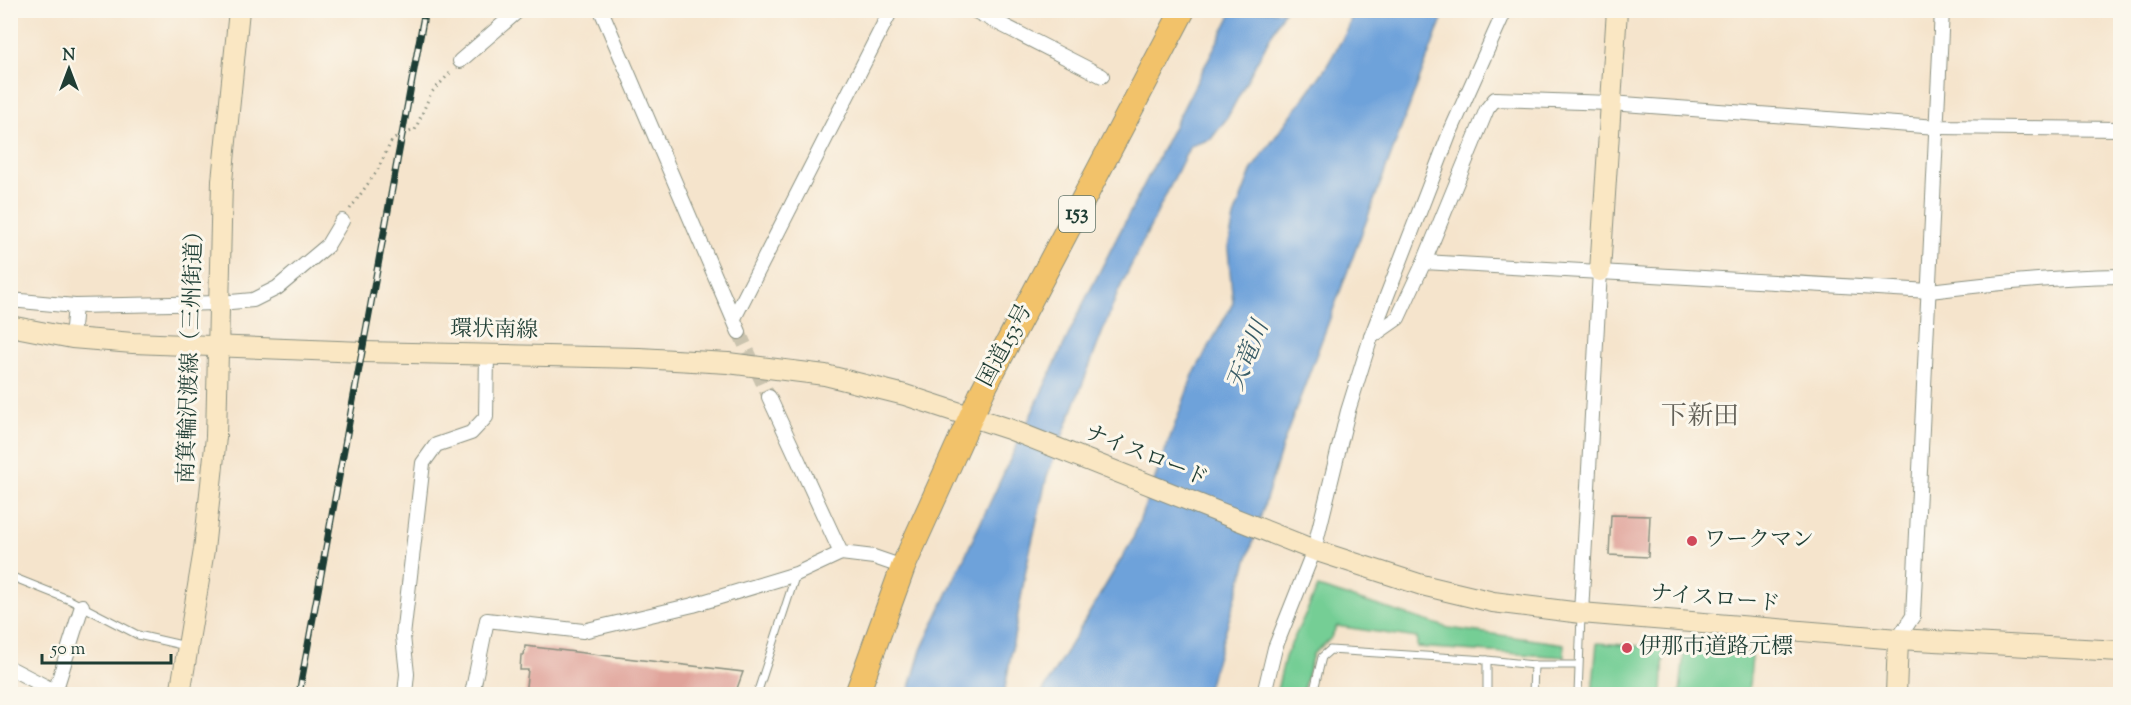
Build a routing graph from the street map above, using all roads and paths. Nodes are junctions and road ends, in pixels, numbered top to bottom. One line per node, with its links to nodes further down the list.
1 (239, 10): 21 (street, 南箕輪沢渡線（三州街道）)
2 (519, 10): 10 (street)
3 (602, 10): 23 (street)
4 (891, 10): 23 (street)
5 (973, 10): 11 (street)
6 (1183, 10): 31 (highway, 国道153号 / 153)
7 (1505, 10): 26 (street)
8 (1617, 10): 12 (street)
9 (1942, 10): 13 (street)
10 (460, 62): 15 (path)
11 (1102, 76)
12 (1610, 103): 13 (street); 16 (street); 17 (street)
13 (1937, 126): 14 (street); 19 (street)
14 (2121, 129)
15 (342, 221): 21 (street)
16 (1424, 262): 17 (street); 26 (street)
17 (1600, 271): 19 (street); 38 (street)
18 (2121, 276): 19 (street)
19 (1930, 291): 39 (street)
20 (10, 300): 22 (street)
21 (220, 303): 22 (street); 28 (street, 南箕輪沢渡線（三州街道）)
22 (75, 306): 27 (street)
23 (734, 318): 25 (street)
24 (10, 326): 27 (street, 環状南線)
25 (739, 332)
26 (1371, 337): 32 (street)
27 (72, 338): 28 (street, 環状南線)
28 (219, 348): 29 (street, 環状南線); 40 (street, 南箕輪沢渡線（三州街道）)
29 (487, 355): 31 (street, 環状南線); 48 (street)
30 (769, 397): 33 (street)
31 (971, 417): 32 (street, ナイスロード); 34 (highway, 国道153号 / 153)
32 (1308, 547): 38 (street, ナイスロード); 52 (street)
33 (841, 553): 34 (street); 35 (street)
34 (903, 567): 51 (highway, 国道153号 / 153)
35 (796, 574): 49 (street); 50 (lane)
36 (10, 576): 37 (lane)
37 (82, 606): 40 (lane); 46 (street)
38 (1581, 613): 39 (street, ナイスロード); 44 (lane)
39 (1898, 639): 41 (street, ナイスロード); 57 (street)
40 (188, 646): 47 (street, 南箕輪沢渡線（三州街道）)
41 (2121, 651)
42 (1488, 660): 43 (lane); 53 (lane); 54 (lane)
43 (1534, 665): 44 (lane); 55 (lane)
44 (1578, 665): 56 (lane)
45 (10, 668): 46 (street)
46 (57, 693)
47 (180, 694)
48 (405, 694)
49 (472, 694)
50 (757, 694)
51 (857, 694)
52 (1264, 694)
53 (1313, 694)
54 (1487, 694)
55 (1533, 694)
56 (1578, 694)
57 (1896, 694)

